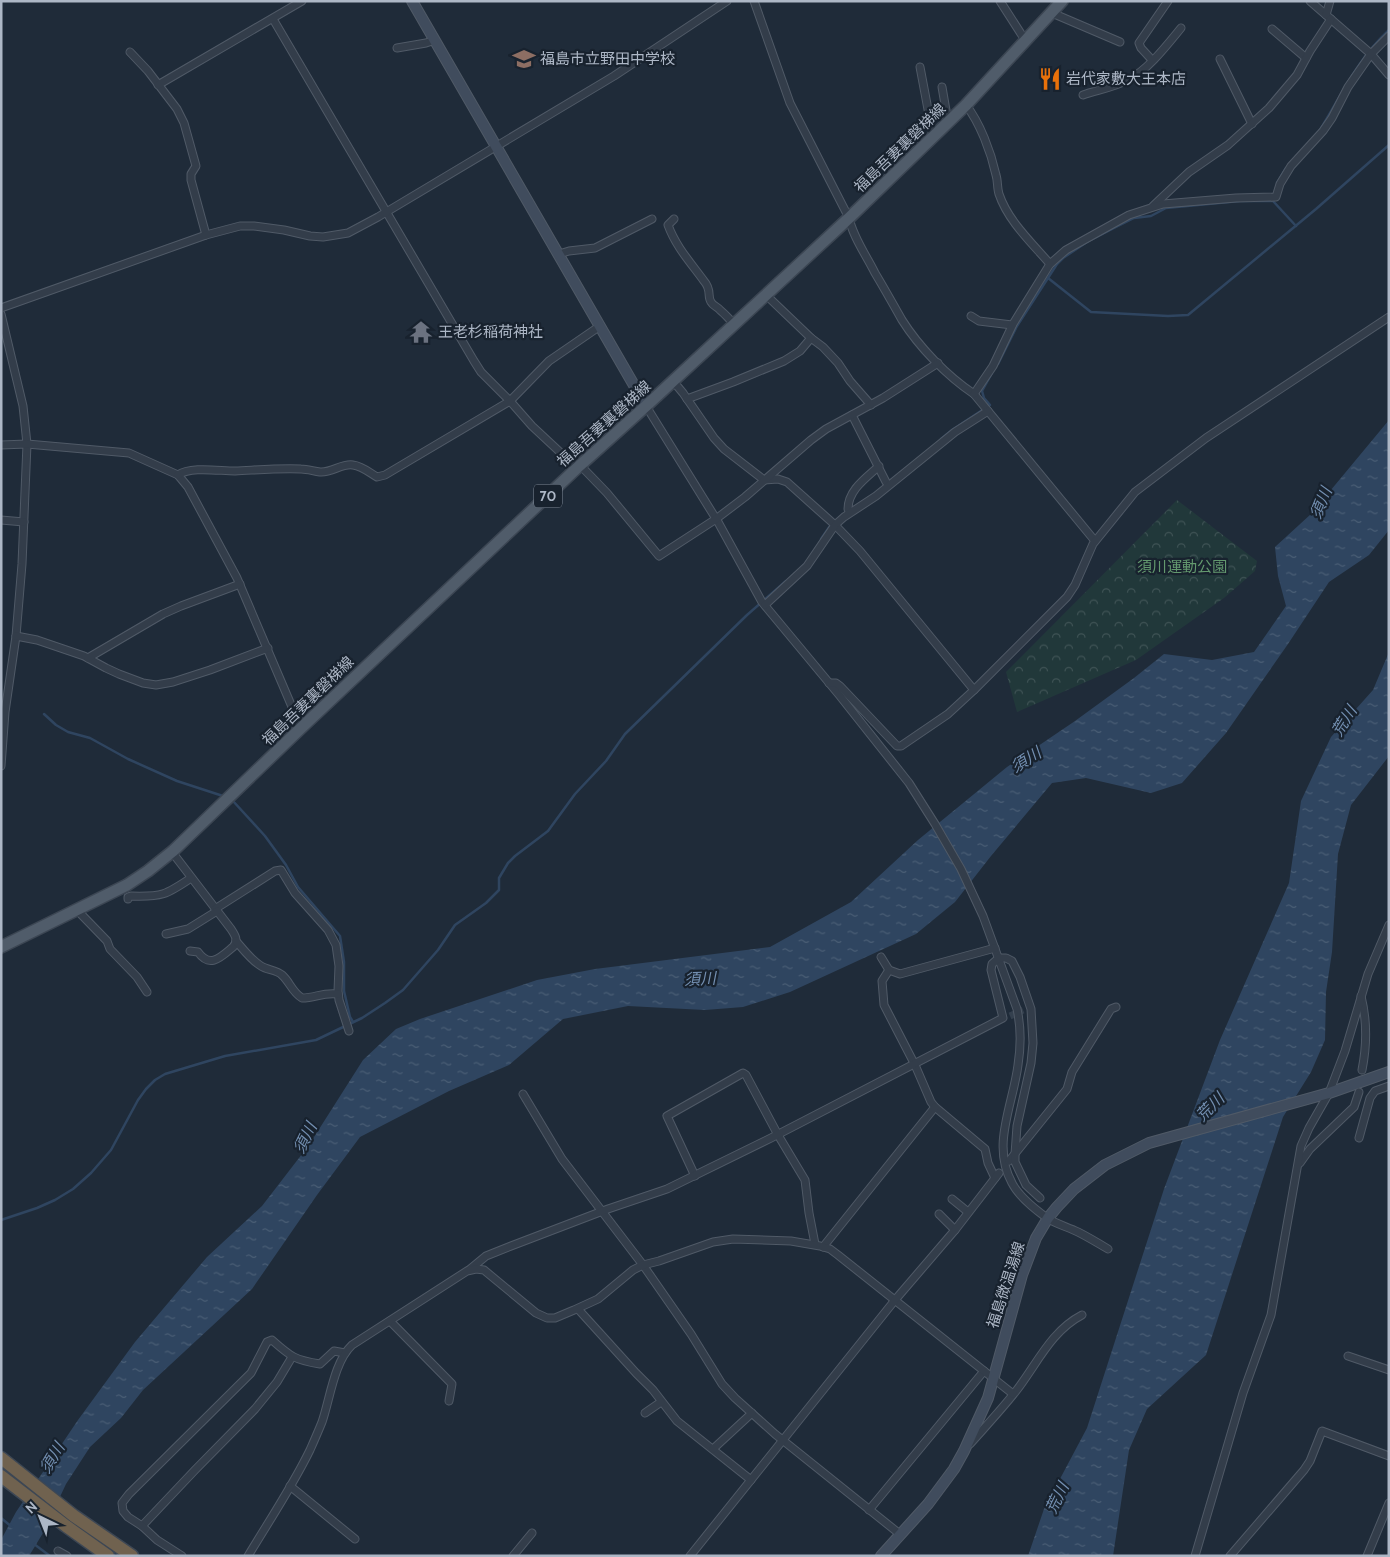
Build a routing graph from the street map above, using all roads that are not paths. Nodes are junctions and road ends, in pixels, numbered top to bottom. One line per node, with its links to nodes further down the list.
1 (302, 1): 12 (street)
2 (412, 1): 16 (main road)
3 (728, 1): 34 (street)
4 (754, 1): 37 (street)
5 (1000, 1): 17 (street)
6 (1062, 1): 10 (main road, 福島吾妻裏磐梯線 / 70)
7 (1168, 1): 24 (street)
8 (1310, 1): 11 (street)
9 (1330, 1): 11 (street)
10 (1052, 13): 17 (main road, 福島吾妻裏磐梯線 / 70); 18 (street)
11 (1328, 17): 21 (street); 22 (street)
12 (273, 19): 27 (street); 36 (street)
13 (1181, 28): 24 (street)
14 (1272, 29): 22 (street)
15 (1389, 36): 21 (street)
16 (435, 40): 19 (street); 34 (main road)
17 (1026, 40): 30 (main road, 福島吾妻裏磐梯線 / 70)
18 (1120, 42)
19 (397, 48)
20 (130, 52): 27 (street)
21 (1369, 52): 26 (street); 35 (street)
22 (1306, 58): 32 (street)
23 (1220, 59): 32 (street)
24 (1152, 60): 29 (street)
25 (920, 67): 33 (street)
26 (1389, 75)
27 (158, 85): 40 (street)
28 (942, 87): 31 (street)
29 (1083, 95)
30 (966, 105): 31 (main road, 福島吾妻裏磐梯線 / 70); 42 (street)
31 (948, 122): 33 (main road, 福島吾妻裏磐梯線 / 70)
32 (1252, 124): 35 (street)
33 (933, 136): 37 (main road, 福島吾妻裏磐梯線 / 70)
34 (497, 147): 36 (street); 41 (main road)
35 (1151, 208): 42 (street)
36 (386, 212): 40 (street); 56 (street)
37 (849, 218): 43 (main road, 福島吾妻裏磐梯線 / 70); 52 (street)
38 (652, 219): 41 (street)
39 (674, 219): 48 (street)
40 (206, 235): 44 (street)
41 (559, 254): 50 (main road)
42 (1050, 264): 49 (street)
43 (765, 294): 48 (main road, 福島吾妻裏磐梯線 / 70); 51 (street)
44 (1, 308)
45 (1, 314): 61 (street)
46 (972, 316): 49 (street)
47 (1389, 317): 73 (street)
48 (734, 324): 53 (main road, 福島吾妻裏磐梯線 / 70)
49 (1012, 325): 54 (street)
50 (600, 326): 56 (street); 58 (main road)
51 (811, 338): 55 (street); 57 (street)
52 (938, 363): 54 (street); 57 (street)
53 (673, 381): 55 (street); 58 (main road, 福島吾妻裏磐梯線 / 70)
54 (974, 394): 59 (street)
55 (687, 399): 66 (street)
56 (510, 401): 64 (street); 65 (street)
57 (871, 405): 60 (street)
58 (646, 406): 64 (main road, 福島吾妻裏磐梯線 / 70); 69 (street)
59 (988, 411): 72 (street); 73 (street)
60 (852, 414): 63 (street); 66 (street)
61 (27, 444): 62 (street); 65 (street); 71 (street)
62 (1, 445)
63 (879, 466): 67 (street); 68 (street)
64 (578, 467): 69 (street); 82 (main road, 福島吾妻裏磐梯線 / 70)
65 (178, 475): 74 (street)
66 (764, 480): 69 (street); 72 (street)
67 (886, 482)
68 (848, 509)
69 (716, 519): 75 (street)
70 (1, 520): 71 (street)
71 (24, 522): 76 (street)
72 (835, 525): 75 (street); 80 (street)
73 (1095, 541): 80 (street)
74 (240, 584): 77 (street); 78 (street)
75 (765, 605): 79 (street)
76 (16, 636): 78 (street); 81 (street)
77 (268, 648): 78 (street); 82 (street)
78 (88, 658)
79 (829, 683): 80 (street); 93 (street)
80 (974, 690)
81 (3, 712): 83 (street)
82 (301, 728): 84 (main road, 福島吾妻裏磐梯線 / 70)
83 (1, 766)
84 (172, 852): 85 (street); 87 (main road, 福島吾妻裏磐梯線 / 70)
85 (191, 878): 86 (street); 88 (street)
86 (128, 899)
87 (77, 910): 92 (main road, 福島吾妻裏磐梯線 / 70); 98 (street)
88 (216, 910): 90 (street); 91 (street); 99 (street)
89 (1389, 925): 100 (street)
90 (166, 934)
91 (236, 941): 94 (street); 99 (street)
92 (1, 947)
93 (995, 948): 96 (street); 97 (street)
94 (190, 951)
95 (881, 957): 97 (street)
96 (999, 958): 103 (street); 113 (street); 122 (street)
97 (889, 970): 103 (street)
98 (147, 992)
99 (338, 994): 102 (street)
100 (1361, 996): 104 (street); 107 (street)
101 (1116, 1007): 113 (street)
102 (349, 1031)
103 (915, 1065): 110 (street); 111 (street)
104 (1362, 1070)
105 (1389, 1072): 107 (main road, 福島微温湯線)
106 (1389, 1086): 112 (street)
107 (1329, 1092): 115 (street); 122 (main road, 福島微温湯線)
108 (1359, 1092): 115 (street)
109 (524, 1094): 119 (street)
110 (935, 1107): 120 (street); 125 (street)
111 (778, 1135): 116 (street); 116 (street); 124 (street)
112 (1359, 1138)
113 (1015, 1154): 114 (street); 117 (street)
114 (1009, 1161)
115 (1298, 1166): 167 (street)
116 (695, 1176): 119 (street)
117 (1040, 1198)
118 (952, 1199): 120 (street)
119 (601, 1211): 127 (street); 128 (street)
120 (968, 1212): 123 (street)
121 (939, 1214): 123 (street)
122 (1048, 1218): 126 (street); 138 (main road, 福島微温湯線)
123 (955, 1230): 129 (street)
124 (815, 1244): 125 (street); 127 (street)
125 (823, 1247): 129 (street)
126 (1108, 1248)
127 (643, 1265): 130 (street); 143 (street)
128 (467, 1271): 130 (street); 132 (street)
129 (895, 1300): 137 (street); 144 (street)
130 (578, 1309): 141 (street)
131 (1082, 1315): 139 (street)
132 (390, 1321): 133 (street); 140 (street)
133 (345, 1353): 135 (street); 151 (street)
134 (1348, 1356): 136 (street)
135 (292, 1357): 154 (street); 154 (street)
136 (1389, 1370)
137 (984, 1371): 138 (street); 153 (street)
138 (993, 1378): 139 (street); 146 (main road, 福島微温湯線)
139 (1013, 1394): 146 (street)
140 (449, 1401)
141 (662, 1402): 142 (street); 145 (street)
142 (645, 1413)
143 (752, 1413): 144 (street); 145 (street)
144 (783, 1440): 150 (street); 153 (street)
145 (713, 1450): 150 (street)
146 (964, 1451): 156 (main road, 福島微温湯線)
147 (1389, 1456): 168 (street)
148 (1, 1458): 161 (highway)
149 (1, 1476): 160 (highway)
150 (751, 1480): 165 (street)
151 (290, 1486): 157 (street); 163 (street)
152 (1389, 1503): 169 (street)
153 (869, 1510): 156 (street)
154 (142, 1526): 162 (street)
155 (532, 1533): 164 (street)
156 (901, 1535): 166 (main road, 福島微温湯線)
157 (355, 1539)
158 (58, 1550): 159 (street)
159 (67, 1556)
160 (108, 1556)
161 (132, 1556)
162 (182, 1556)
163 (248, 1556)
164 (513, 1556)
165 (690, 1556)
166 (881, 1556)
167 (1195, 1556)
168 (1230, 1556)
169 (1367, 1556)

